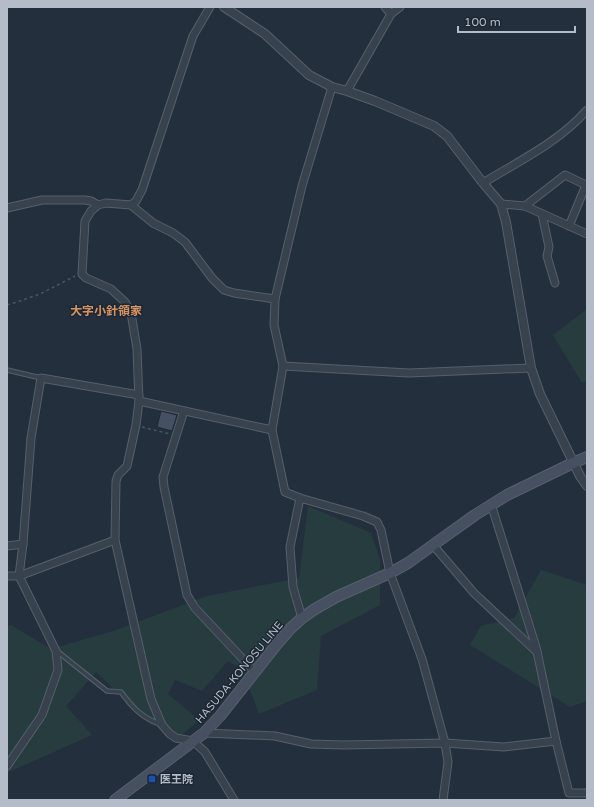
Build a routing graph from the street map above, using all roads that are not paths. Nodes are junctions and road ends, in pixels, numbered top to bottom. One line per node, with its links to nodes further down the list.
1 (210, 7): 12 (street)
2 (224, 7): 6 (street)
3 (385, 7): 5 (street)
4 (400, 7): 5 (street)
5 (391, 14): 7 (street)
6 (332, 87): 7 (street); 19 (street)
7 (347, 91): 9 (street)
8 (587, 110): 9 (street)
9 (483, 183): 10 (street)
10 (501, 204): 13 (street); 21 (street)
11 (98, 205): 12 (street); 14 (street); 24 (street)
12 (131, 205): 19 (street)
13 (525, 206): 15 (street); 16 (street)
14 (7, 208)
15 (542, 214): 16 (street); 18 (street)
16 (569, 226): 17 (street)
17 (587, 234)
18 (555, 283)
19 (276, 299): 20 (street)
20 (283, 366): 21 (street); 26 (street)
21 (531, 368): 28 (street)
22 (7, 370): 23 (lane)
23 (41, 378): 24 (street); 33 (street)
24 (139, 398): 25 (street); 32 (street)
25 (184, 411): 26 (street); 42 (street)
26 (272, 430): 30 (street)
27 (587, 457): 28 (main road, HASUDA-KONOSU LINE)
28 (573, 463): 29 (street); 31 (main road, HASUDA-KONOSU LINE)
29 (587, 486)
30 (300, 498): 36 (street); 39 (street)
31 (491, 504): 34 (main road, HASUDA-KONOSU LINE); 41 (street)
32 (114, 540): 38 (street); 43 (street)
33 (23, 544): 35 (street); 38 (street)
34 (433, 545): 36 (main road, HASUDA-KONOSU LINE); 41 (street)
35 (7, 546)
36 (390, 573): 39 (main road, HASUDA-KONOSU LINE); 47 (street)
37 (7, 576): 38 (street)
38 (19, 576): 40 (street)
39 (302, 618): 42 (main road, HASUDA-KONOSU LINE)
40 (56, 651): 43 (lane); 48 (street)
41 (537, 652): 46 (street)
42 (255, 672): 44 (main road, HASUDA-KONOSU LINE)
43 (162, 725): 45 (street)
44 (204, 733): 45 (main road, HASUDA-KONOSU LINE); 47 (street)
45 (193, 741): 50 (main road, HASUDA-KONOSU LINE); 51 (street)
46 (556, 741): 47 (street); 49 (street)
47 (445, 743): 52 (street)
48 (7, 766)
49 (587, 794)
50 (115, 800)
51 (234, 800)
52 (443, 800)

